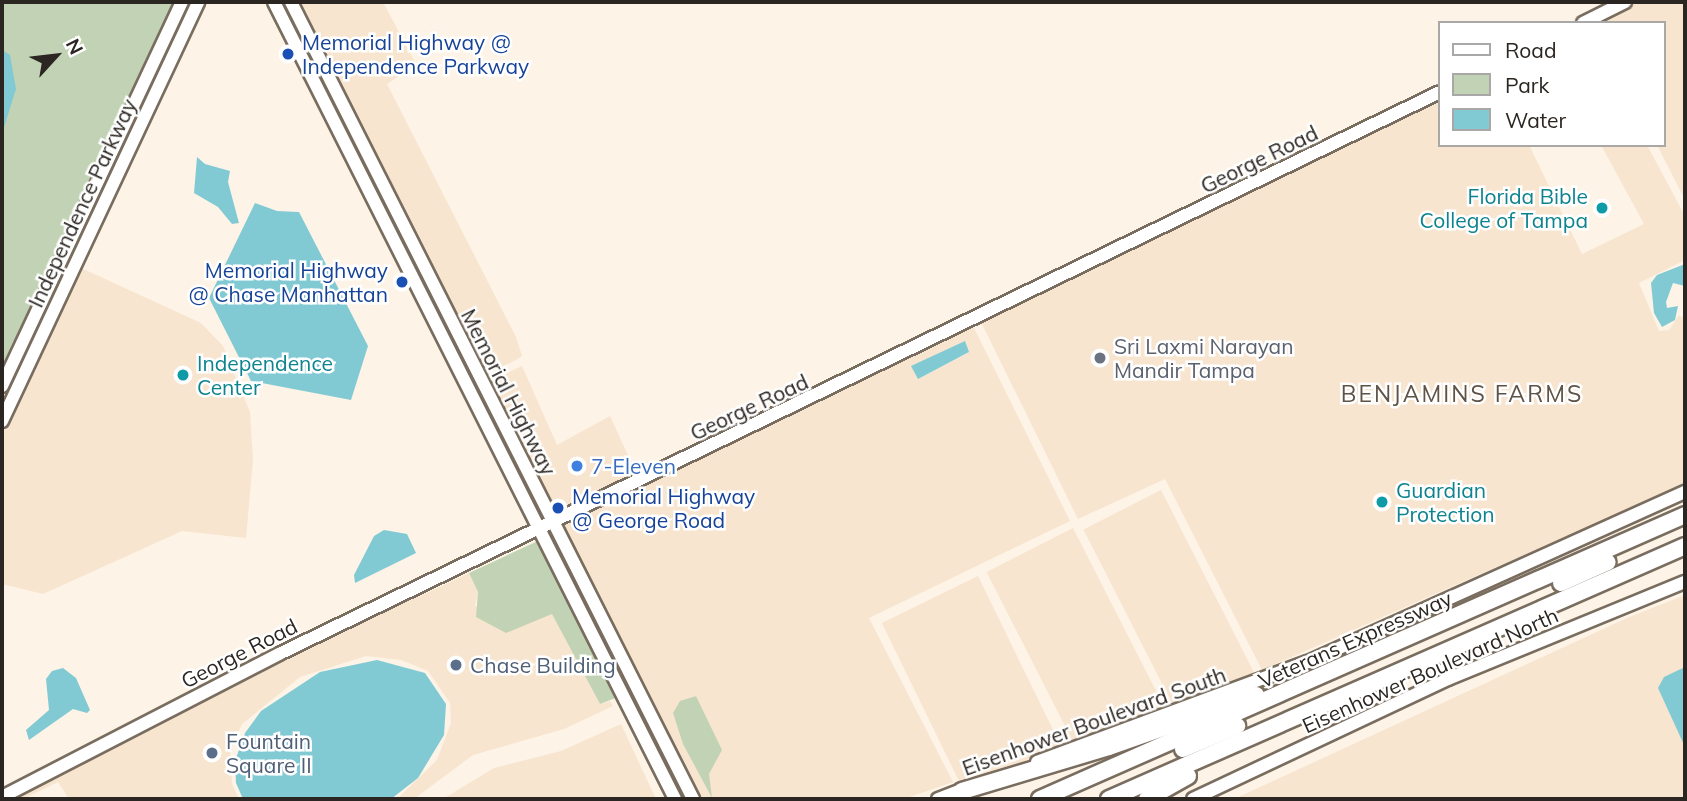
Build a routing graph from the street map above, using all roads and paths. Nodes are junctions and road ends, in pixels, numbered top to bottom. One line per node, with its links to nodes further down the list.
1 (182, 2): 14 (main road, Independence Parkway)
2 (291, 2): 7 (main road, Memorial Highway)
3 (1625, 2): 6 (main road)
4 (199, 3): 15 (main road, Independence Parkway)
5 (273, 4): 8 (main road, Memorial Highway)
6 (1587, 21)
7 (309, 37): 8 (main road); 10 (main road, Memorial Highway)
8 (295, 44): 11 (main road, Memorial Highway)
9 (1438, 93): 18 (main road, George Road)
10 (358, 135): 11 (main road); 12 (main road, Memorial Highway)
11 (345, 142): 13 (main road, Memorial Highway)
12 (413, 244): 13 (main road); 18 (main road, Memorial Highway)
13 (400, 251): 20 (main road, Memorial Highway)
14 (2, 386)
15 (2, 421)
16 (1685, 492): 27 (main road, Eisenhower Boulevard South)
17 (1685, 515): 25 (highway, Veterans Expressway)
18 (553, 521): 20 (main road, George Road); 31 (main road, Memorial Highway)
19 (1685, 526): 28 (highway)
20 (540, 528): 29 (main road, George Road); 30 (main road, Memorial Highway)
21 (1685, 546): 23 (highway)
22 (1685, 556): 23 (highway)
23 (1651, 562): 26 (highway)
24 (1685, 582): 36 (main road, Eisenhower Boulevard North)
25 (1306, 684): 27 (highway); 28 (highway, Veterans Expressway)
26 (1222, 753): 34 (highway); 35 (highway)
27 (962, 790): 32 (main road, Eisenhower Boulevard South)
28 (1059, 792): 33 (highway, Veterans Expressway)
29 (2, 797)
30 (675, 799)
31 (692, 799)
32 (938, 799)
33 (1041, 799)
34 (1109, 799)
35 (1147, 799)
36 (1193, 799)

